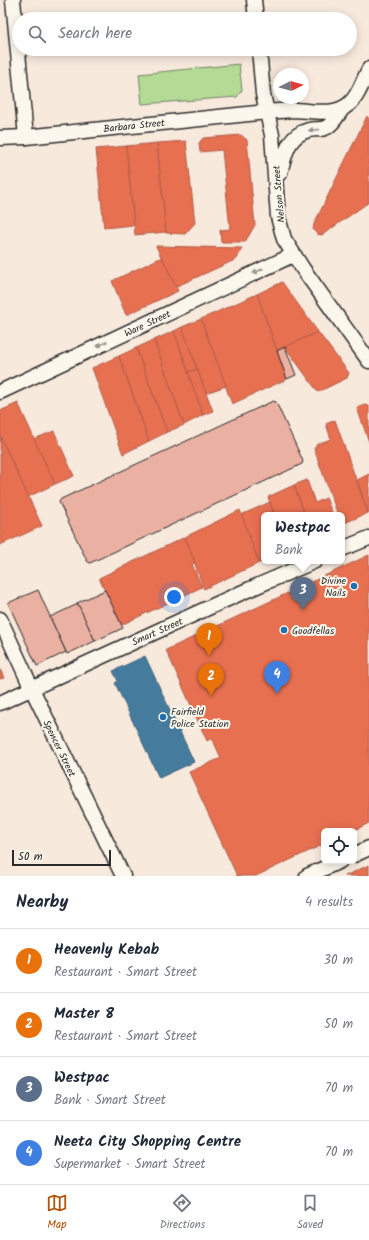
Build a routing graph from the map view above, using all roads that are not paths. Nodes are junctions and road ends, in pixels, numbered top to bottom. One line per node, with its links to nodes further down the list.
1 (13, 0): 3 (street)
2 (254, 0): 4 (street)
3 (14, 12)
4 (255, 12)
5 (18, 56): 10 (street)
6 (260, 56): 9 (street, Nelson Street)
7 (369, 69): 8 (street)
8 (343, 108): 9 (street, Barbara Street); 12 (street, one-way to 12)
9 (267, 112): 10 (street, Barbara Street); 12 (street, Nelson Street)
10 (26, 137): 11 (street, Barbara Street)
11 (0, 138)
12 (277, 184): 13 (street, Nelson Street)
13 (293, 255): 14 (street, Nelson Street); 15 (street, Ware Street, one-way to 15)
14 (369, 360)
15 (0, 392)
16 (369, 538): 17 (street)
17 (345, 548)
18 (308, 564): 20 (street, Smart Street)
19 (0, 619): 20 (street, Spencer Street)
20 (32, 689): 21 (street, Smart Street); 25 (street, Spencer Street)
21 (0, 703)
22 (369, 848): 23 (street)
23 (357, 853)
24 (333, 864): 26 (street)
25 (123, 876)
26 (307, 876)

